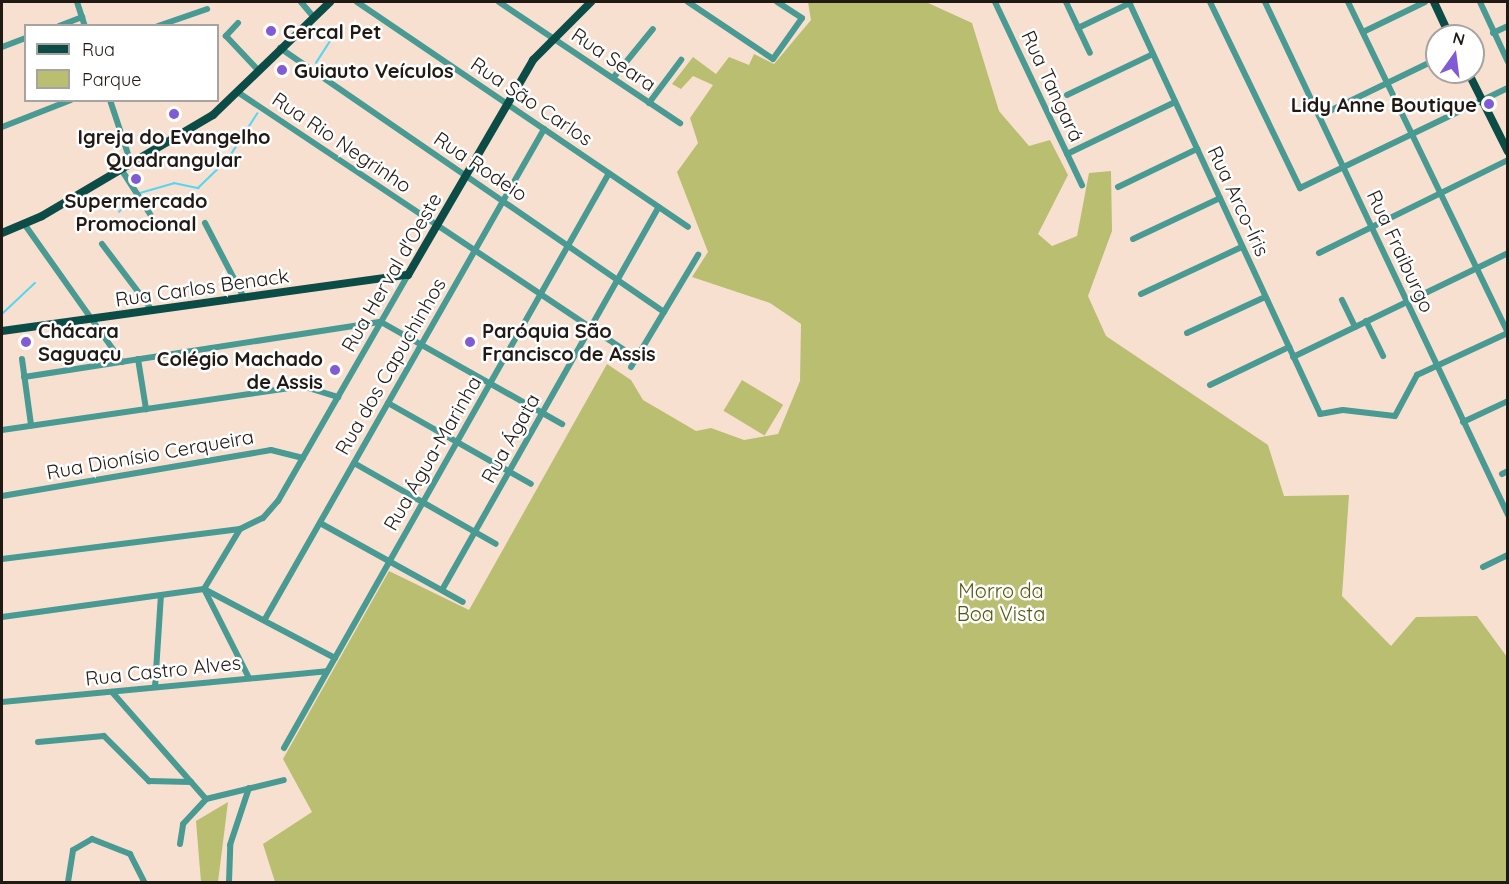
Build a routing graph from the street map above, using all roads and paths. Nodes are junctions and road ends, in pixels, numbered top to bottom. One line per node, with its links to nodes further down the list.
1 (77, 2): 20 (street)
2 (301, 2): 19 (street)
3 (330, 2): 19 (main road)
4 (357, 2): 51 (street, Rua São Carlos)
5 (499, 2): 31 (street, Rua Seara)
6 (591, 2): 31 (main road, Rua Herval d'Oeste)
7 (688, 2): 8 (street)
8 (777, 2)
9 (995, 2): 60 (street, Rua Tangará)
10 (1066, 2): 27 (street)
11 (1129, 2): 27 (street); 36 (street, Rua Arco-Íris)
12 (1210, 2): 63 (street)
13 (1265, 2): 53 (street, Rua Fraiburgo)
14 (1348, 2): 29 (street)
15 (1425, 2): 29 (street)
16 (1434, 2): 25 (main road)
17 (1480, 2): 30 (street)
18 (207, 9): 24 (street)
19 (311, 14): 34 (main road)
20 (82, 17): 22 (street); 23 (street)
21 (238, 23): 40 (street)
22 (63, 24)
23 (84, 24)
24 (164, 24)
25 (1444, 24)
26 (1508, 26): 30 (street)
27 (1078, 28): 35 (street)
28 (653, 29): 41 (street)
29 (1363, 32): 42 (street)
30 (1493, 33): 38 (street)
31 (551, 37): 41 (street, Rua Seara); 51 (main road, Rua Herval d'Oeste)
32 (24, 39): 33 (street)
33 (2, 47)
34 (279, 48): 40 (main road); 66 (street, Rua Rodeio)
35 (1090, 53)
36 (1153, 54): 46 (street); 50 (street, Rua Arco-Íris)
37 (681, 60): 52 (street)
38 (1508, 62)
39 (1425, 65): 42 (street)
40 (259, 70): 45 (main road)
41 (613, 78): 52 (street, Rua Seara)
42 (1388, 83): 53 (street); 57 (street)
43 (1474, 84): 47 (main road)
44 (1508, 88): 47 (street)
45 (239, 93): 62 (main road); 76 (street, Rua Rio Negrinho)
46 (1067, 95)
47 (1482, 100): 57 (street); 59 (main road)
48 (66, 102): 55 (street)
49 (111, 102): 62 (street)
50 (1175, 102): 58 (street, Rua Arco-Íris); 60 (street)
51 (507, 103): 56 (street, Rua São Carlos); 66 (main road, Rua Herval d'Oeste)
52 (649, 103): 54 (street, Rua Seara)
53 (1319, 116): 63 (street, Rua Fraiburgo)
54 (680, 123)
55 (2, 127)
56 (544, 129): 65 (street, Rua São Carlos); 71 (street, Rua dos Capuchinhos)
57 (1412, 134): 63 (street); 69 (street)
58 (1197, 149): 68 (street); 70 (street, Rua Arco-Íris)
59 (1508, 152)
60 (1067, 154): 67 (street, Rua Tangará)
61 (1508, 160): 69 (street)
62 (131, 163): 64 (main road)
63 (1343, 167): 78 (street, Rua Fraiburgo)
64 (122, 168): 73 (street); 75 (main road)
65 (609, 173): 72 (street, Rua São Carlos); 82 (street, Rua Água-Marinha)
66 (465, 176): 71 (street, Rua Rodeio); 76 (main road, Rua Herval d'Oeste)
67 (1082, 185)
68 (1118, 187)
69 (1440, 193): 78 (street); 88 (street)
70 (1220, 198): 80 (street); 83 (street, Rua Arco-Íris)
71 (503, 201): 82 (street, Rua Rodeio); 84 (street, Rua dos Capuchinhos)
72 (659, 207): 77 (street, Rua São Carlos); 90 (street, Rua Ágata)
73 (150, 214)
74 (205, 223): 94 (street)
75 (25, 225): 79 (main road); 99 (street)
76 (437, 225): 84 (street, Rua Rio Negrinho); 89 (main road, Rua Herval d'Oeste)
77 (688, 227)
78 (1371, 227): 86 (street); 96 (street, Rua Fraiburgo)
79 (2, 233)
80 (1133, 239)
81 (102, 244): 97 (street)
82 (568, 246): 90 (street, Rua Rodeio); 91 (street, Rua Água-Marinha)
83 (1242, 247): 92 (street); 93 (street, Rua Arco-Íris)
84 (475, 250): 91 (street, Rua Rio Negrinho); 107 (street, Rua dos Capuchinhos)
85 (1508, 252): 88 (street)
86 (1318, 253)
87 (698, 255): 98 (street)
88 (1476, 268): 96 (street); 106 (street)
89 (408, 275): 94 (main road, Rua Carlos Benack); 101 (street, Rua Herval d'Oeste)
90 (618, 280): 98 (street, Rua Rodeio); 103 (street, Rua Ágata)
91 (541, 294): 103 (street, Rua Rio Negrinho); 118 (street, Rua Água-Marinha)
92 (1141, 294)
93 (1265, 297): 105 (street); 108 (street, Rua Arco-Íris)
94 (244, 298): 97 (main road, Rua Carlos Benack)
95 (1342, 300): 102 (street)
96 (1407, 302): 100 (street); 115 (street, Rua Fraiburgo)
97 (152, 310): 99 (main road, Rua Carlos Benack)
98 (664, 312): 111 (street)
99 (91, 318): 104 (main road, Rua Carlos Benack); 114 (street)
100 (1366, 321): 102 (street); 109 (street)
101 (381, 322): 107 (street); 113 (street); 120 (street, Rua Herval d'Oeste)
102 (1355, 327): 110 (street)
103 (591, 328): 111 (street, Rua Rio Negrinho); 124 (street, Rua Ágata)
104 (2, 331)
105 (1187, 333)
106 (1507, 333): 115 (street)
107 (421, 344): 118 (street); 122 (street, Rua dos Capuchinhos)
108 (1288, 347): 110 (street, Rua Arco-Íris); 119 (street)
109 (1383, 356)
110 (1293, 357): 115 (street, Rua Arco-Íris)
111 (636, 358): 116 (street)
112 (22, 359): 117 (street)
113 (138, 359): 114 (street); 123 (street)
114 (122, 362): 117 (street)
115 (1437, 365): 125 (street, Rua Fraiburgo)
116 (631, 367)
117 (24, 377): 127 (street)
118 (490, 383): 124 (street); 129 (street, Rua Água-Marinha)
119 (1210, 385)
120 (338, 396): 123 (street); 130 (street, Rua Herval d'Oeste)
121 (1508, 401): 125 (street)
122 (388, 403): 129 (street); 131 (street, Rua dos Capuchinhos)
123 (146, 409): 127 (street)
124 (543, 413): 126 (street); 132 (street, Rua Ágata)
125 (1463, 422): 136 (street, Rua Fraiburgo)
126 (562, 424)
127 (31, 425): 128 (street)
128 (2, 430)
129 (457, 442): 132 (street); 135 (street, Rua Água-Marinha)
130 (303, 458): 134 (street, Rua Dionísio Cerqueira); 138 (street, Rua Herval d'Oeste)
131 (354, 463): 135 (street); 137 (street, Rua dos Capuchinhos)
132 (509, 472): 133 (street); 139 (street, Rua Ágata)
133 (531, 484)
134 (2, 496)
135 (423, 502): 139 (street); 143 (street, Rua Água-Marinha)
136 (1508, 515)
137 (320, 523): 143 (street); 150 (street, Rua dos Capuchinhos)
138 (240, 529): 142 (street); 145 (street, Rua Herval d'Oeste)
139 (475, 532): 140 (street); 146 (street, Rua Ágata)
140 (496, 544)
141 (1508, 555): 144 (street)
142 (2, 559)
143 (390, 561): 146 (street); 151 (street, Rua Água-Marinha)
144 (1483, 567)
145 (204, 589): 147 (street); 150 (street); 153 (street)
146 (442, 590): 148 (street)
147 (161, 595): 149 (street); 154 (street)
148 (463, 602)
149 (2, 617)
150 (265, 619): 151 (street)
151 (334, 658): 152 (street, Rua Água-Marinha)
152 (327, 671): 153 (street, Rua Castro Alves); 158 (street, Rua Água-Marinha)
153 (249, 678): 154 (street, Rua Castro Alves)
154 (155, 687): 155 (street, Rua Castro Alves)
155 (112, 692): 156 (street, Rua Castro Alves); 160 (street)
156 (2, 702)
157 (38, 742): 160 (street)
158 (284, 748)
159 (284, 780): 161 (street)
160 (191, 782): 162 (street)
161 (249, 789): 162 (street); 166 (street)
162 (206, 799): 163 (street)
163 (180, 844)
164 (68, 882): 165 (street)
165 (144, 882)
166 (230, 882)

